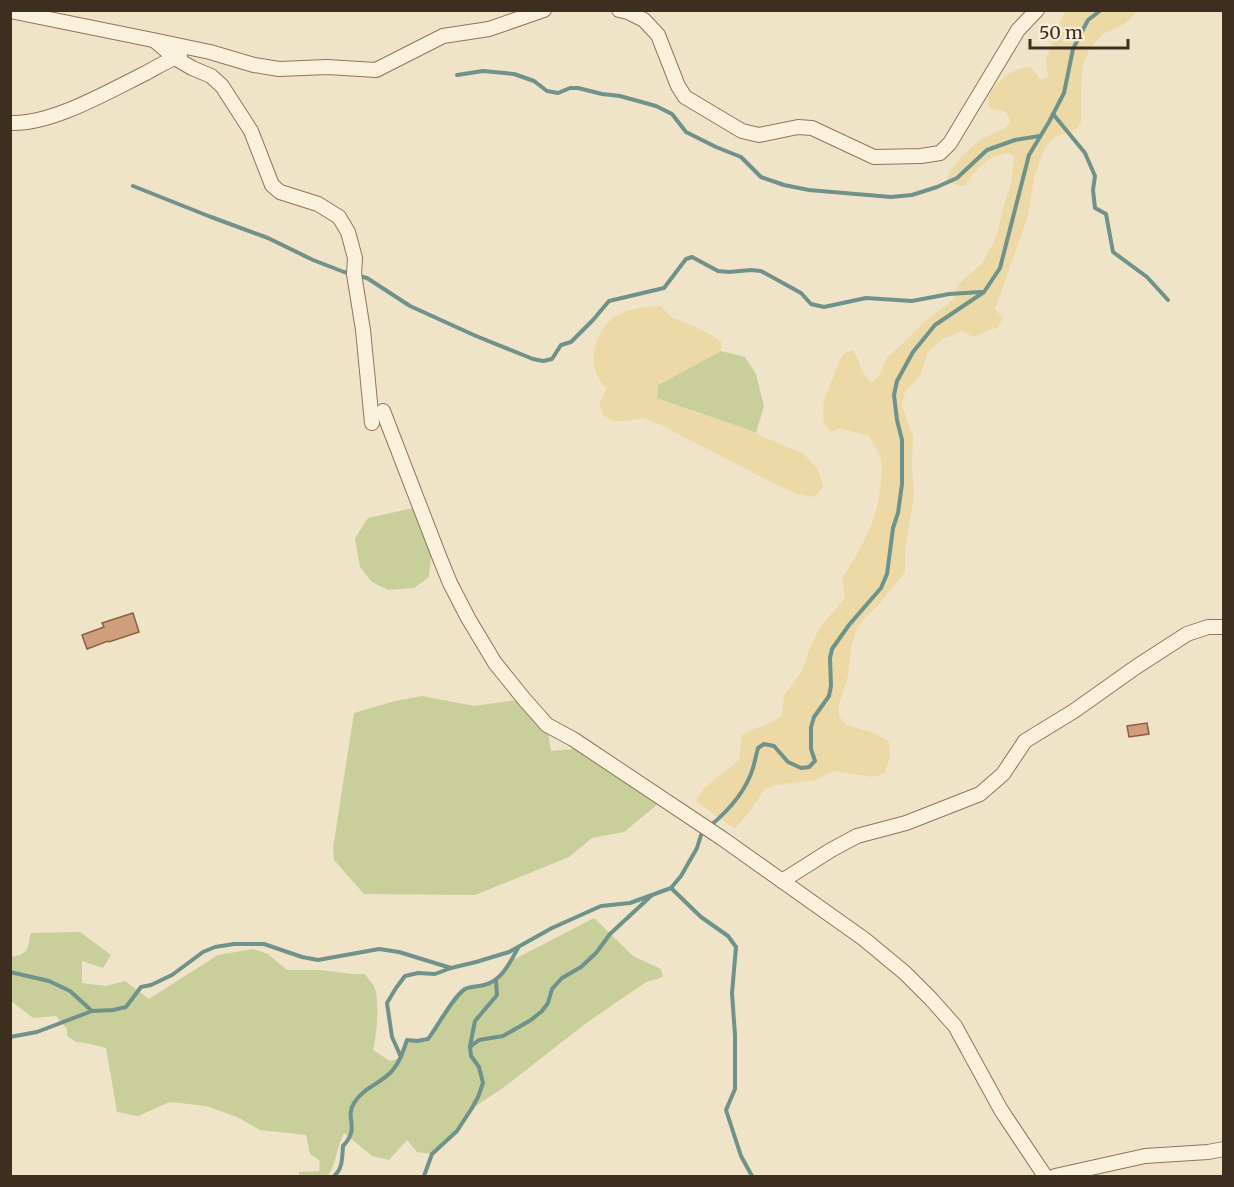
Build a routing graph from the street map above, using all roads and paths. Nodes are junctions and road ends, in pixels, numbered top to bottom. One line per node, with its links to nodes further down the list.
1 (544, 10): 6 (street)
2 (619, 10): 3 (street)
3 (1037, 10)
4 (10, 11): 5 (street)
5 (153, 40): 6 (street); 7 (street)
6 (205, 51): 7 (street)
7 (175, 58): 8 (street); 10 (street)
8 (10, 123)
9 (384, 411): 12 (street)
10 (372, 423)
11 (1224, 627): 12 (street)
12 (782, 881): 14 (street)
13 (1224, 1149): 15 (street)
14 (1044, 1176)
15 (1055, 1176)

